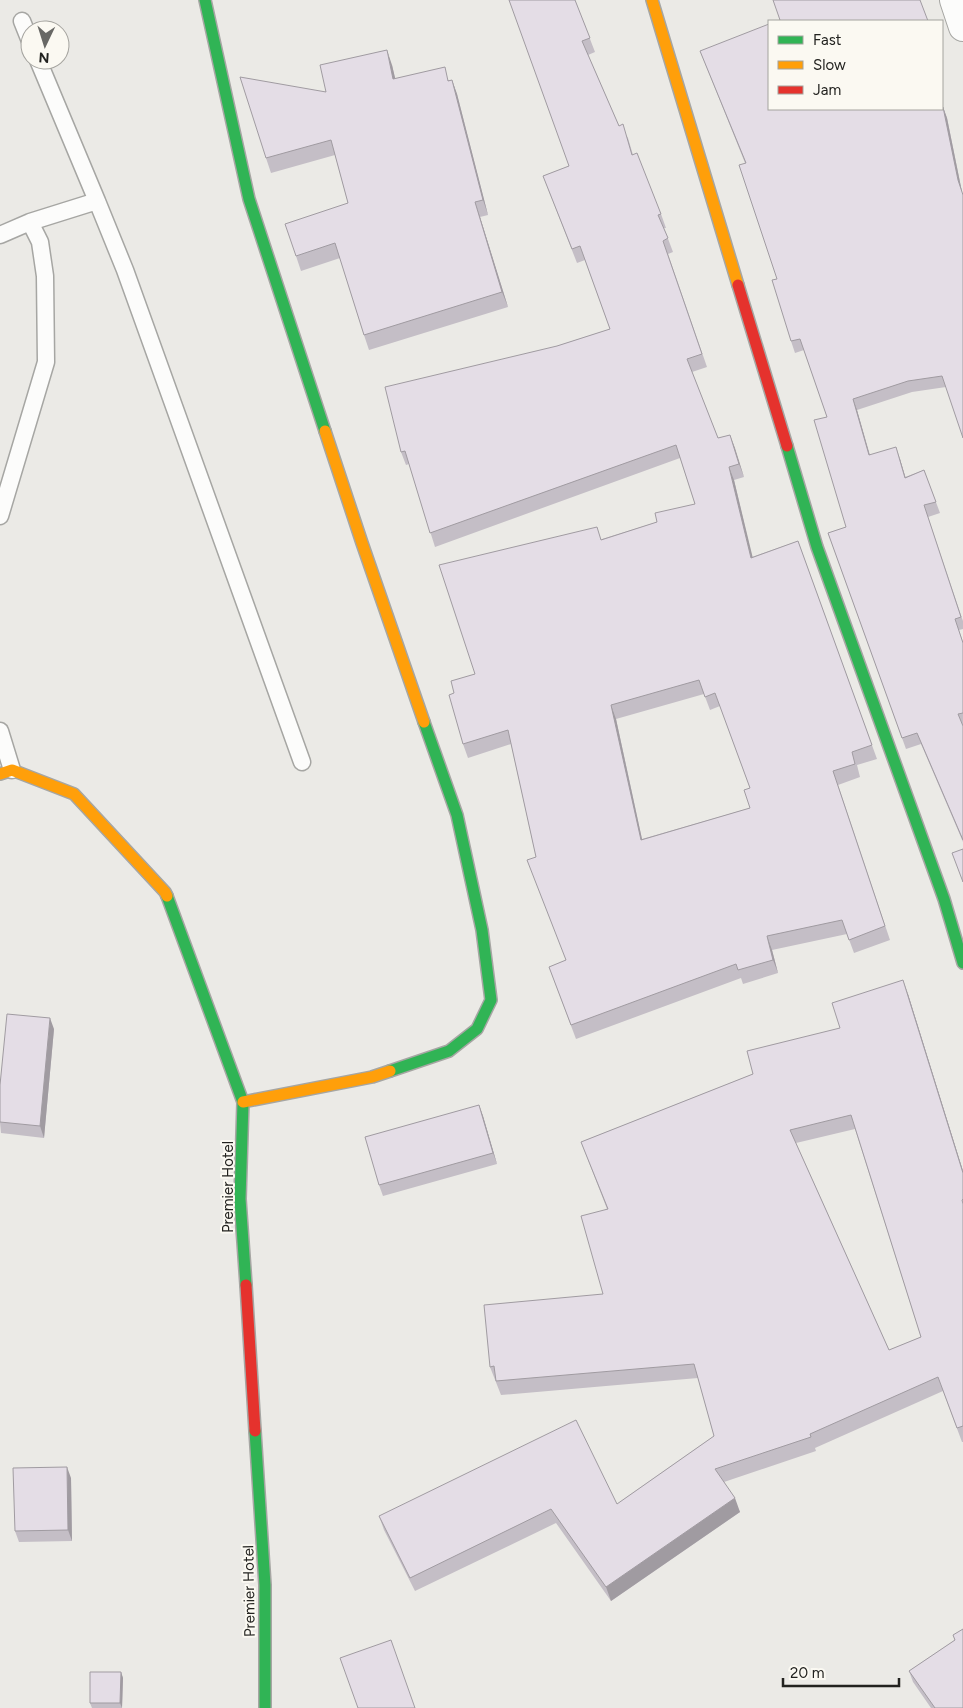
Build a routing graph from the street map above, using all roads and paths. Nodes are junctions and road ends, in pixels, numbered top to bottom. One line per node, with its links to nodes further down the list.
1 (205, 0): 14 (street)
2 (652, 0): 13 (street)
3 (954, 0): 4 (street)
4 (963, 27)
5 (42, 70): 6 (lane)
6 (97, 201): 7 (lane); 11 (lane)
7 (30, 222): 8 (lane); 9 (lane)
8 (0, 235)
9 (0, 516)
10 (0, 731): 12 (lane)
11 (302, 762)
12 (6, 772): 14 (street, Premier Hotel)
13 (963, 963)
14 (243, 1102): 15 (street, Premier Hotel)
15 (265, 1708)

